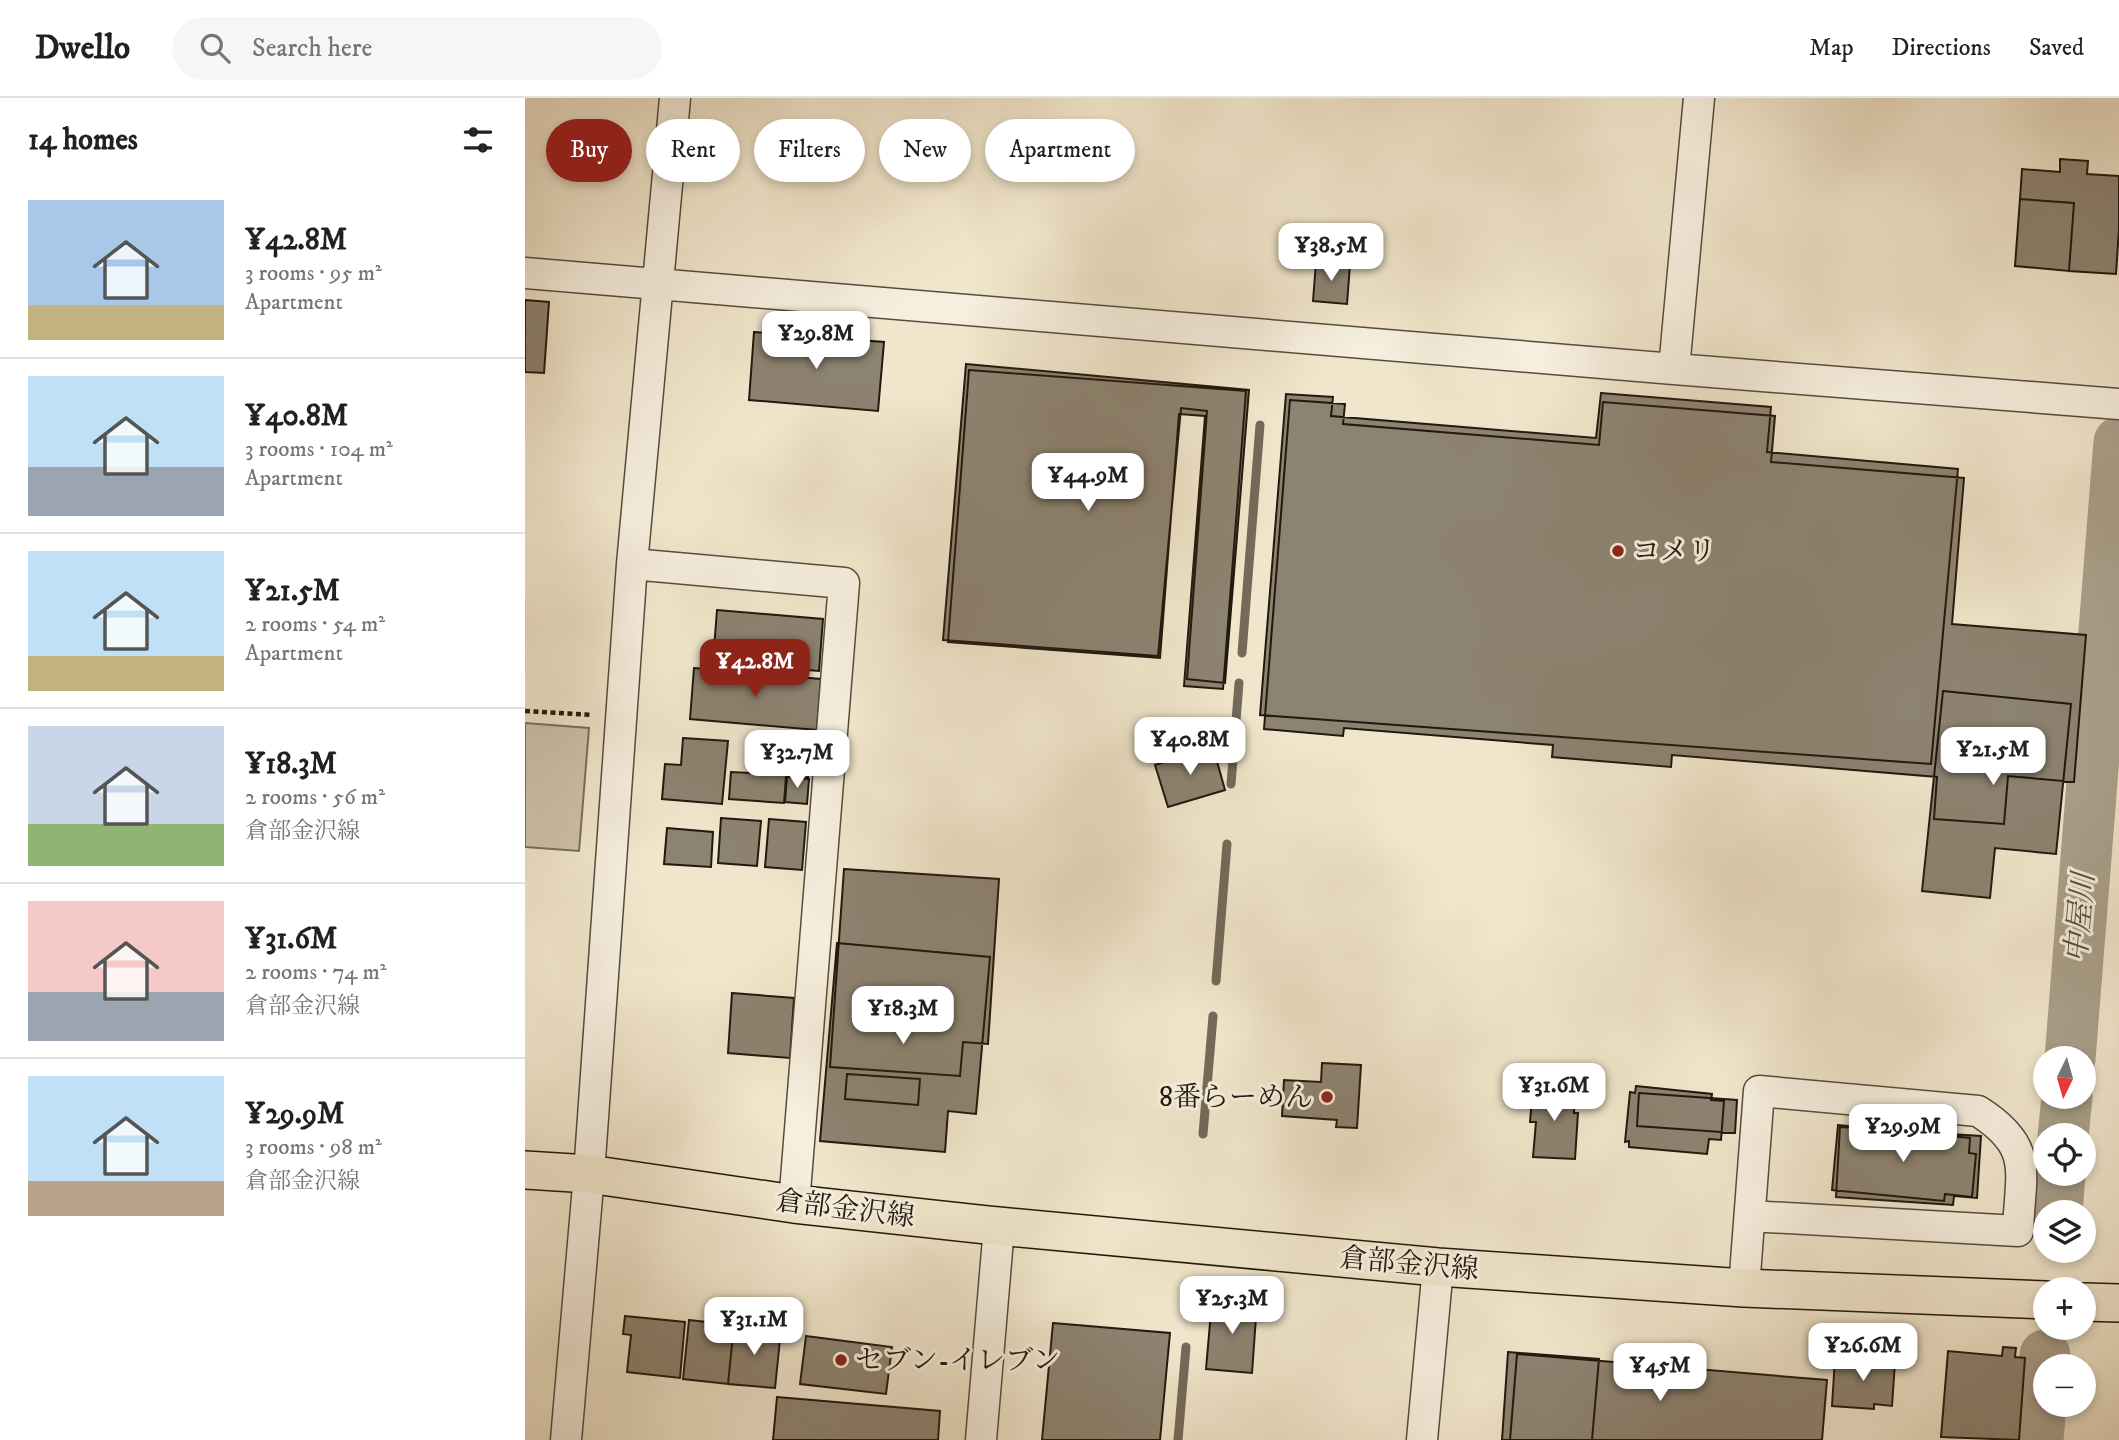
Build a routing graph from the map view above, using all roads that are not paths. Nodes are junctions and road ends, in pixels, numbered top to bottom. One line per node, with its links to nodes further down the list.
1 (674, 98): 4 (street)
2 (1699, 98): 5 (street)
3 (525, 273): 4 (street)
4 (659, 285): 5 (street); 7 (street)
5 (1674, 369): 6 (street)
6 (2119, 404)
7 (632, 564): 9 (street); 10 (street)
8 (525, 1170): 9 (main road, 倉部金沢線)
9 (589, 1174): 10 (main road, 倉部金沢線); 18 (street)
10 (794, 1204): 12 (main road, 倉部金沢線)
11 (1750, 1216): 11 (street); 14 (street)
12 (999, 1227): 13 (main road, 倉部金沢線); 19 (street)
13 (1438, 1267): 14 (main road, 倉部金沢線); 20 (street)
14 (1744, 1288): 15 (main road, 倉部金沢線)
15 (2033, 1299)
16 (2096, 1302): 17 (main road)
17 (2119, 1303)
18 (566, 1440)
19 (981, 1440)
20 (1422, 1440)

